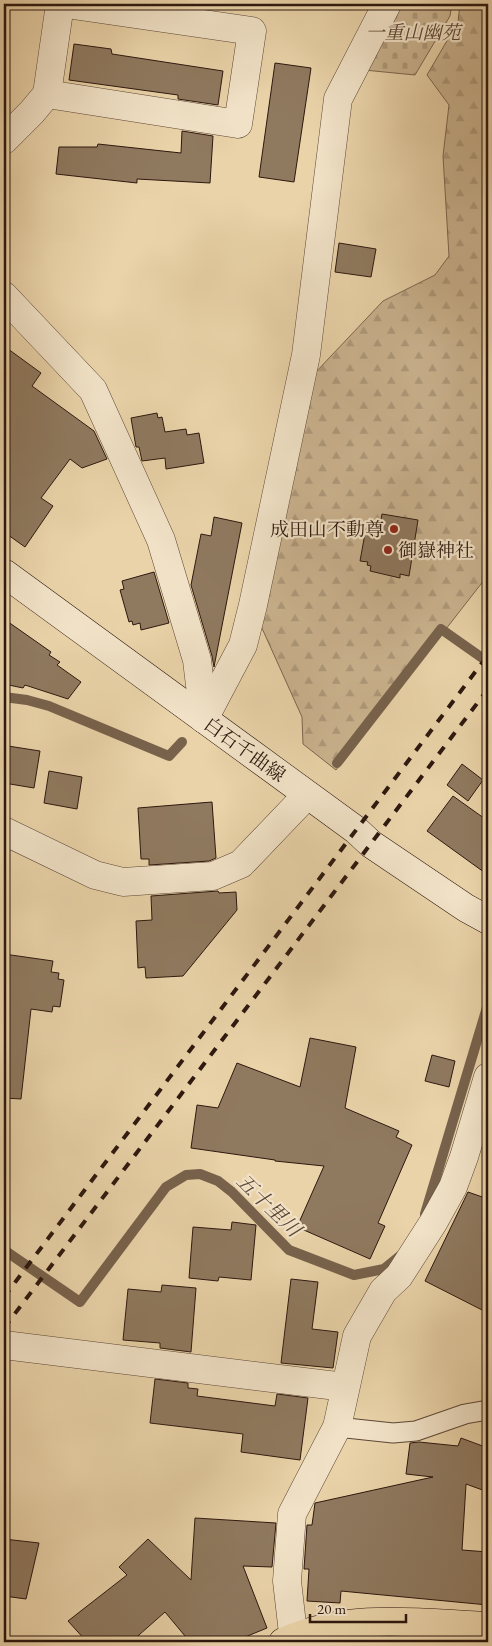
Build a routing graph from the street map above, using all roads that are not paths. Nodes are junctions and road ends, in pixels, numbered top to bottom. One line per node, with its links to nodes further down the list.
1 (60, 4): 4 (street)
2 (66, 4): 4 (street)
3 (387, 4): 8 (street)
4 (47, 94): 5 (street)
5 (4, 140)
6 (4, 296): 8 (street)
7 (4, 573): 8 (street, 白石千曲線)
8 (204, 719): 9 (street, 白石千曲線)
9 (307, 794): 10 (street); 11 (street, 白石千曲線)
10 (4, 831)
11 (488, 920)
12 (488, 1077): 14 (street)
13 (4, 1345): 14 (street)
14 (345, 1387): 16 (street)
15 (488, 1410): 16 (lane)
16 (337, 1427): 18 (street)
17 (488, 1626): 18 (highway)
18 (290, 1641)

